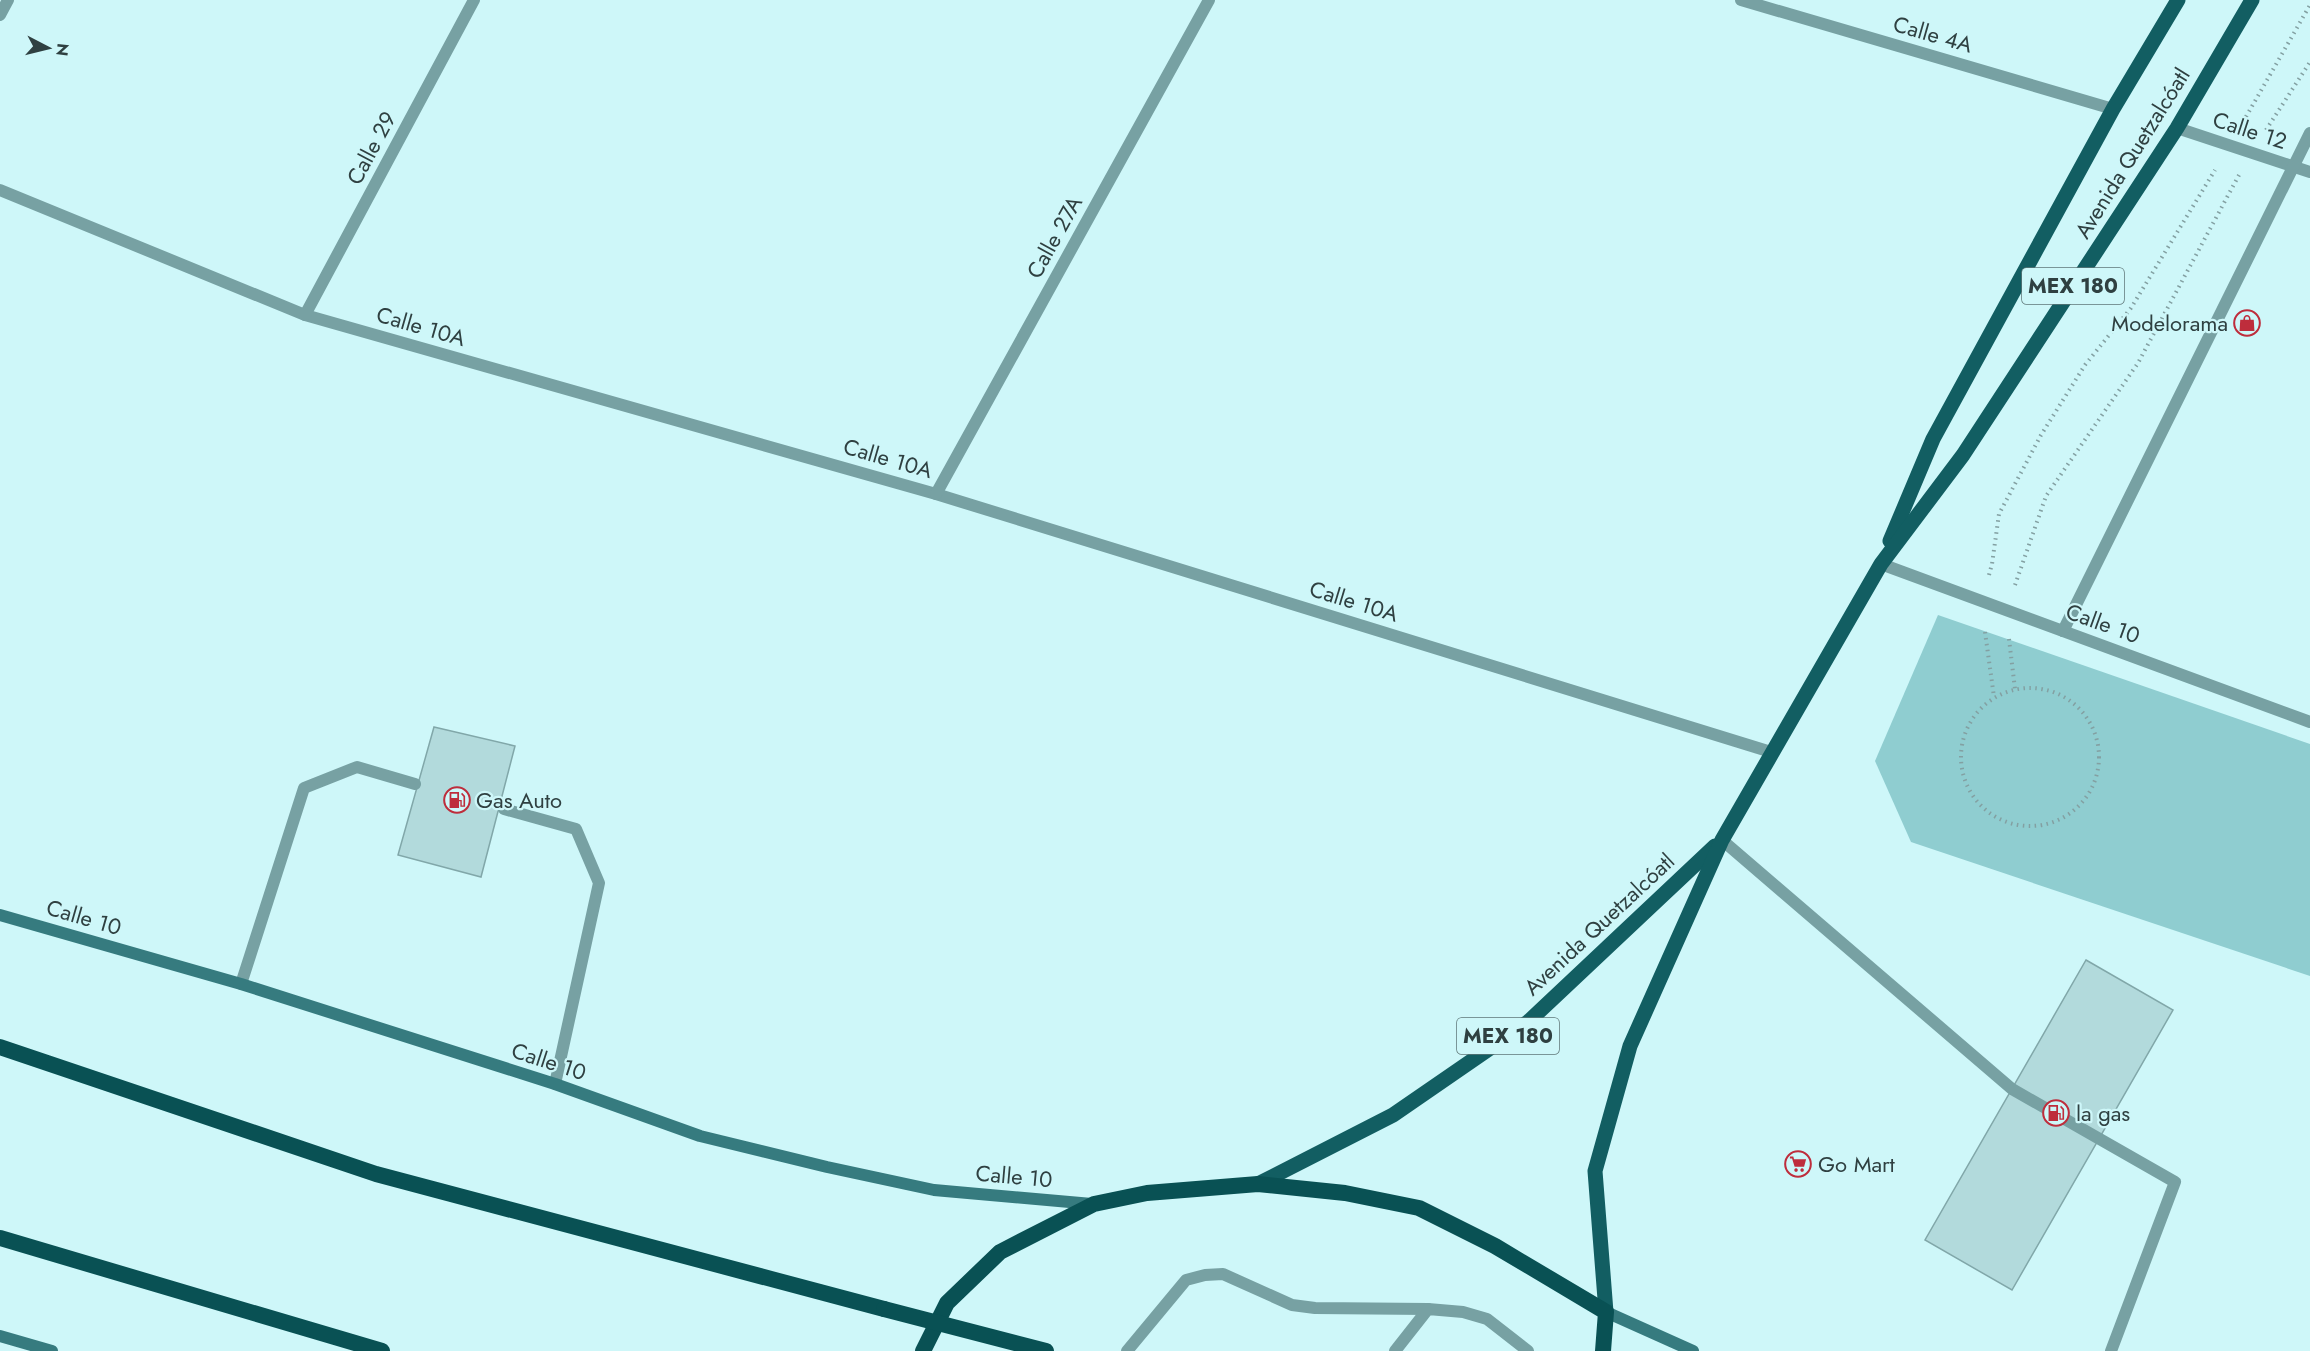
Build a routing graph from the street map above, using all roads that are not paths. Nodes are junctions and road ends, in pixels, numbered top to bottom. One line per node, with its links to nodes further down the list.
1 (8, 0): 7 (street)
2 (474, 0): 14 (street, Calle 29)
3 (1209, 0): 15 (street, Calle 27A)
4 (1741, 0): 8 (street, Calle 4A)
5 (2178, 0): 8 (main road, Avenida Quetzalcóatl / MEX 180)
6 (2252, 0): 9 (main road, Avenida Quetzalcóatl / MEX 180)
7 (0, 15)
8 (2113, 109): 16 (main road, Avenida Quetzalcóatl / MEX 180)
9 (2177, 128): 11 (street, Calle 12); 16 (main road, Avenida Quetzalcóatl / MEX 180)
10 (2310, 133): 11 (street)
11 (2293, 166): 12 (street, Calle 12); 17 (street)
12 (2310, 172)
13 (0, 190): 14 (street, Calle 10A)
14 (305, 315): 15 (street, Calle 10A)
15 (936, 494): 19 (street, Calle 10A)
16 (1881, 564): 17 (street, Calle 10); 19 (main road, Avenida Quetzalcóatl / MEX 180)
17 (2063, 631): 18 (street, Calle 10)
18 (2310, 722)
19 (1772, 752): 22 (main road, Avenida Quetzalcóatl / MEX 180)
20 (415, 784): 24 (street)
21 (504, 809): 26 (street)
22 (1722, 840): 27 (main road, Avenida Quetzalcóatl / MEX 180); 31 (main road, Avenida Quetzalcóatl / MEX 180); 42 (street)
23 (0, 915): 24 (main road, Calle 10)
24 (242, 984): 26 (main road, Calle 10)
25 (0, 1047): 36 (highway, bridge)
26 (555, 1084): 28 (main road, Calle 10)
27 (1258, 1184): 28 (highway); 31 (highway)
28 (1094, 1204): 35 (highway)
29 (0, 1238): 34 (highway)
30 (1428, 1309): 37 (street); 38 (street); 39 (street)
31 (1606, 1312): 40 (highway); 41 (main road)
32 (0, 1336): 33 (main road)
33 (52, 1351)
34 (382, 1351)
35 (923, 1351)
36 (1046, 1351)
37 (1127, 1351)
38 (1395, 1351)
39 (1528, 1351)
40 (1603, 1351)
41 (1693, 1351)
42 (2111, 1351)

